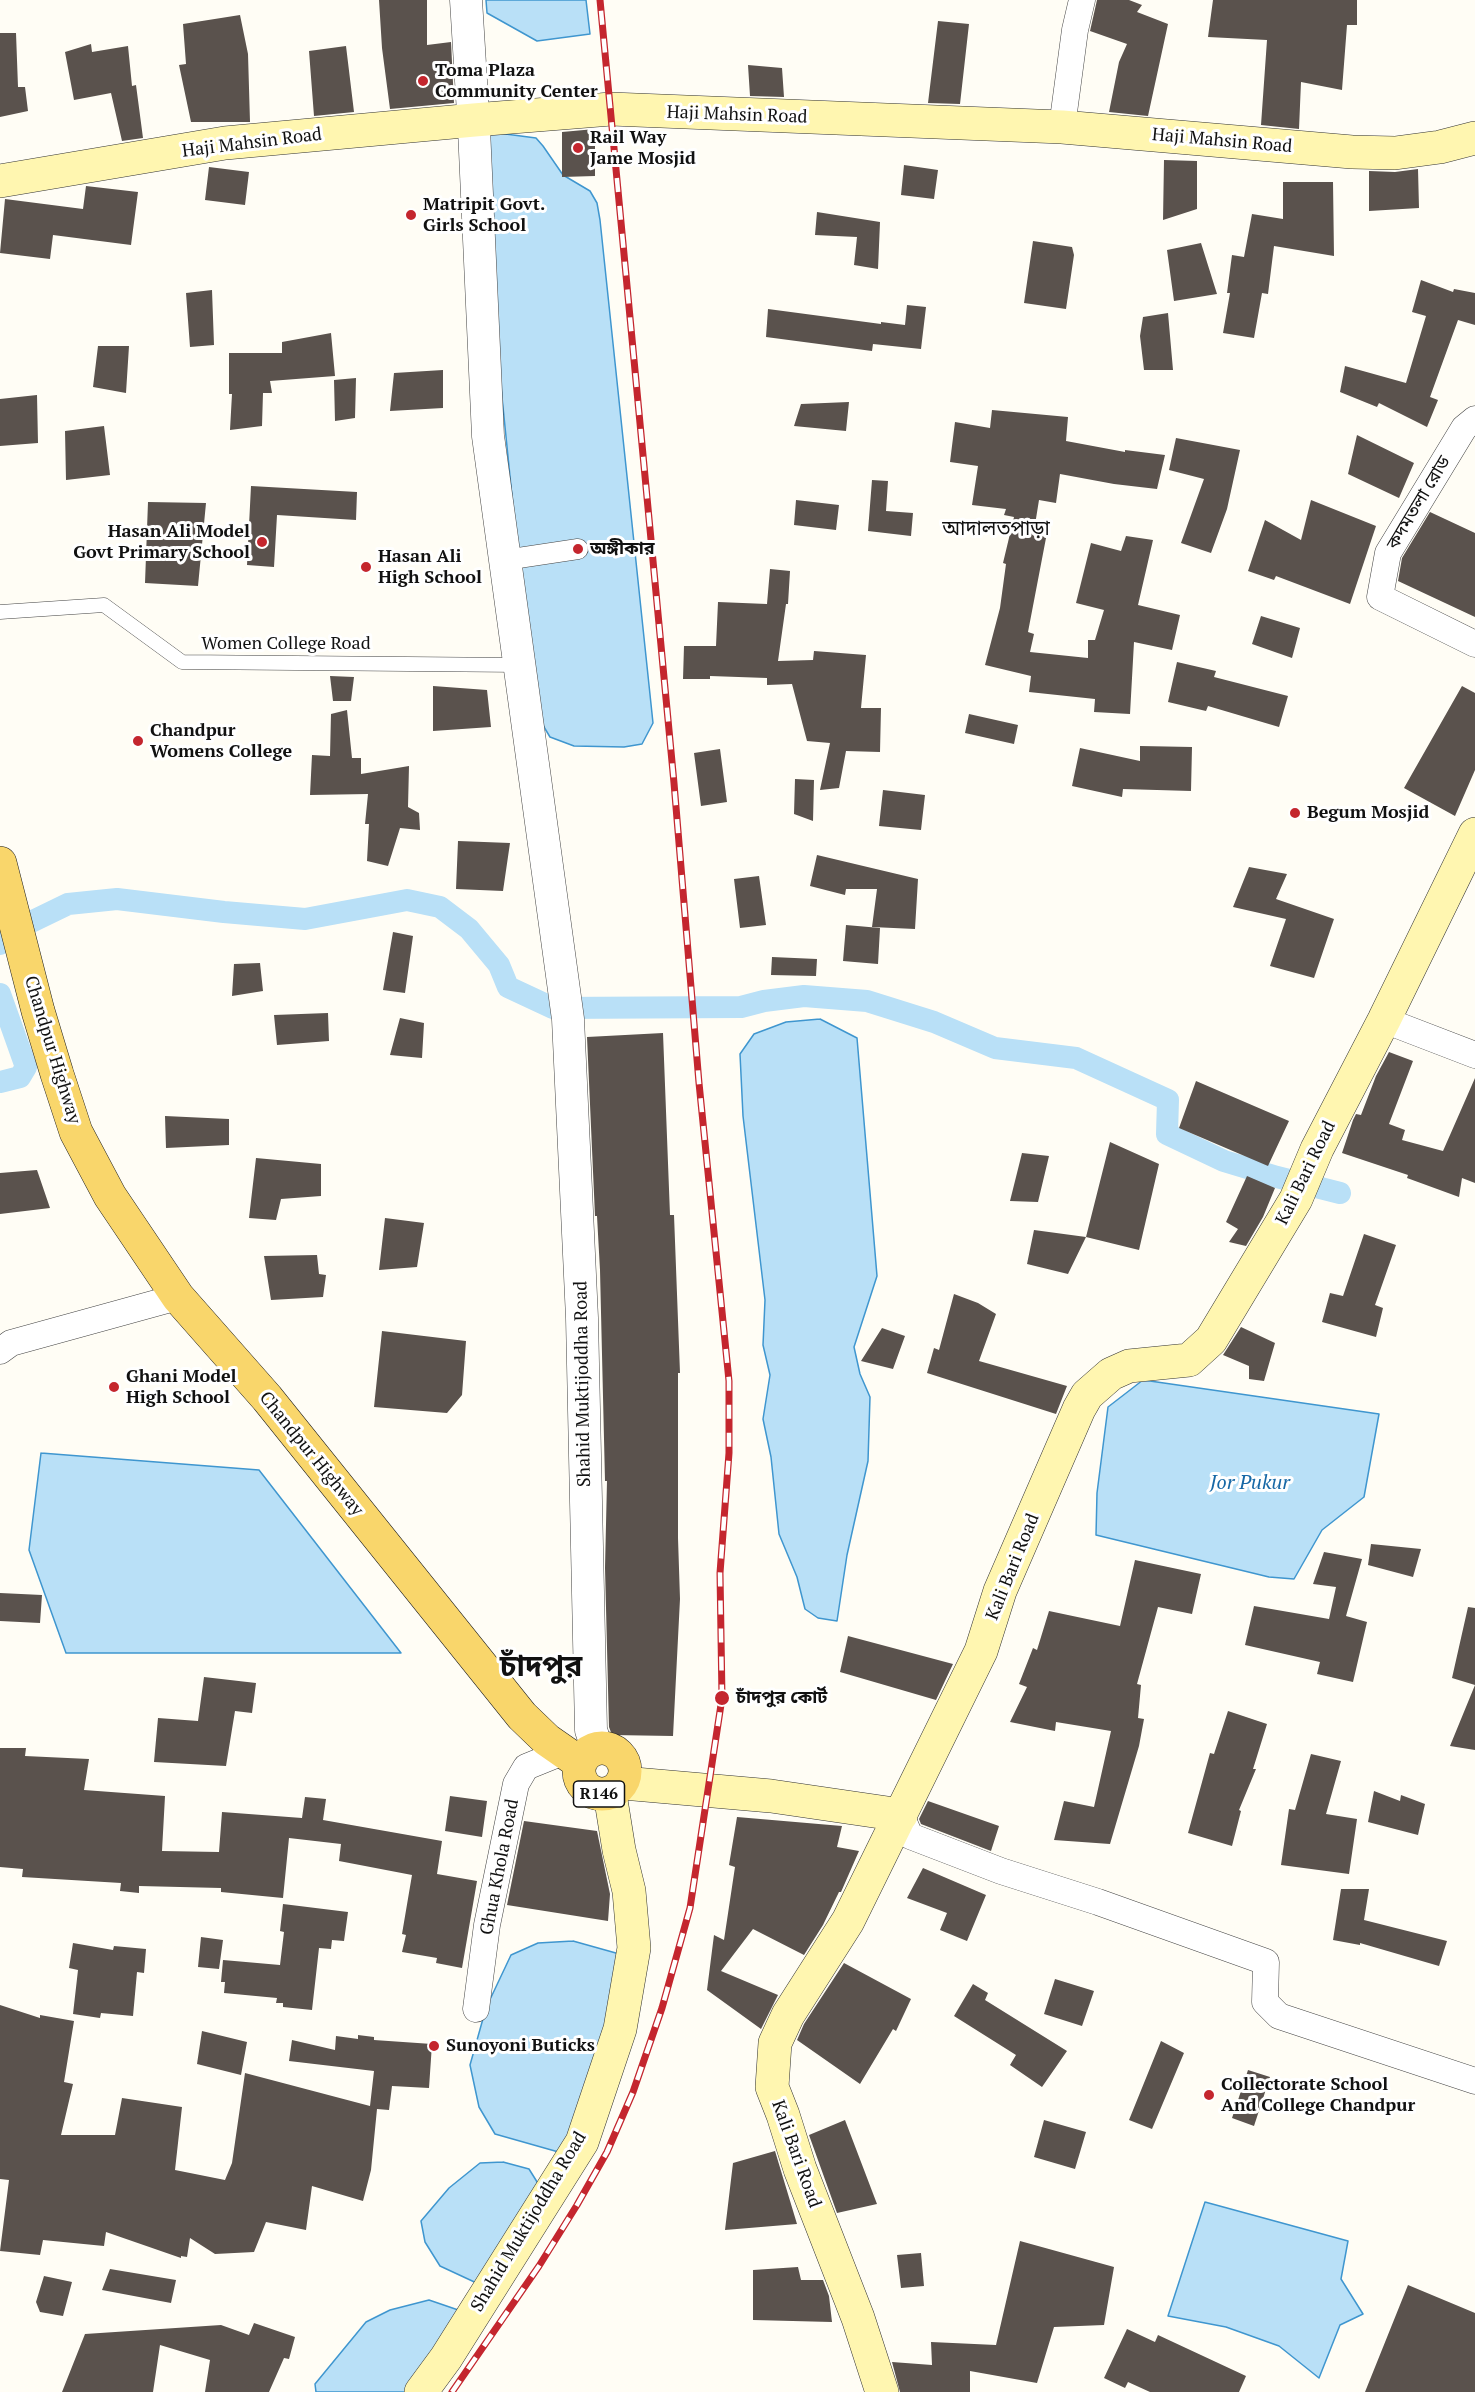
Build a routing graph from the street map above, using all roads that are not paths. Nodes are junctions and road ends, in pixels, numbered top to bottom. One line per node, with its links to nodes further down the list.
1 (466, 0): 3 (street, Shahid Muktijoddha Road)
2 (1082, 0): 4 (street)
3 (474, 120): 4 (main road, Haji Mahsin Road); 6 (main road, Haji Mahsin Road); 9 (street, Shahid Muktijoddha Road)
4 (1062, 128): 5 (main road, Haji Mahsin Road)
5 (1475, 138)
6 (0, 181)
7 (1475, 419): 11 (street, কদমতলা রোড)
8 (578, 549): 9 (street)
9 (506, 560): 12 (street, Shahid Muktijoddha Road)
10 (0, 612): 12 (lane, Women College Road)
11 (1475, 644)
12 (520, 665): 19 (street, Shahid Muktijoddha Road)
13 (1475, 834): 15 (main road, Kali Bari Road)
14 (0, 863): 17 (main road, Chandpur Highway)
15 (1384, 1020): 16 (street); 21 (main road, Kali Bari Road)
16 (1475, 1055)
17 (178, 1297): 18 (street); 19 (main road, Chandpur Highway)
18 (0, 1352)
19 (575, 1745): 20 (main road, R146); 22 (street, Ghua Khola Road)
20 (616, 1788): 21 (main road); 24 (main road, Shahid Muktijoddha Road)
21 (901, 1815): 23 (street); 25 (main road, Kali Bari Road)
22 (476, 2009)
23 (1475, 2081)
24 (421, 2392)
25 (882, 2392)

